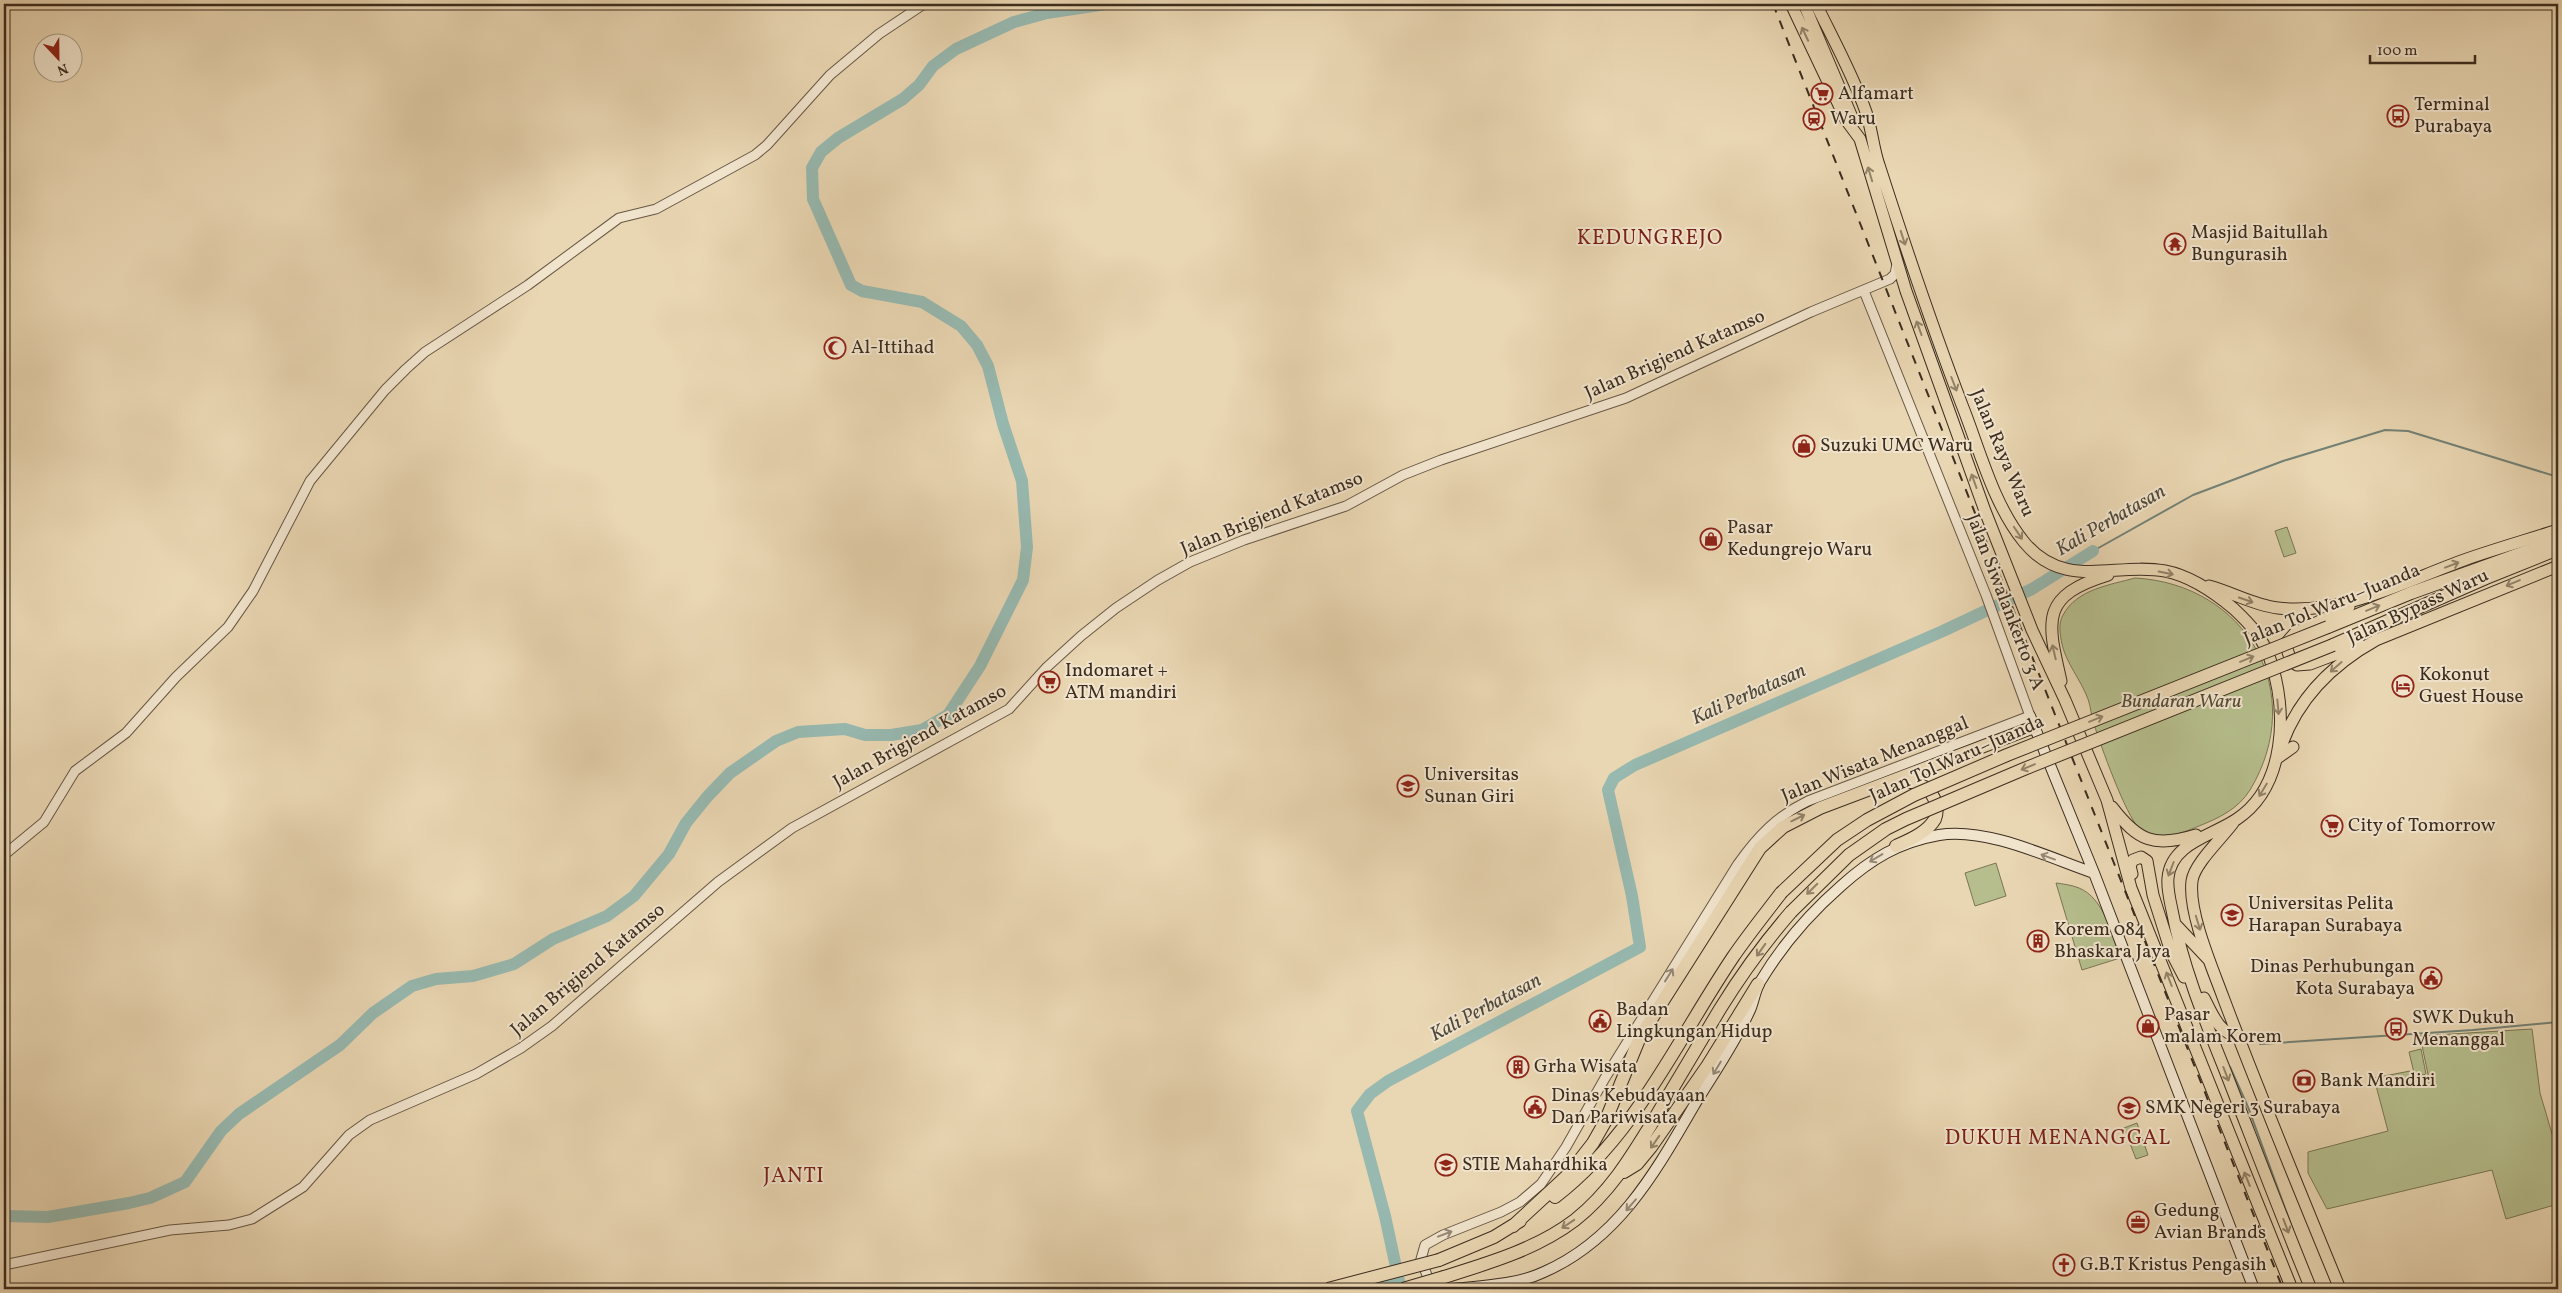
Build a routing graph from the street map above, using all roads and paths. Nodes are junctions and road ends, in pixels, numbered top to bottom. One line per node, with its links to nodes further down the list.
1 (924, 4): 31 (street)
2 (1791, 4): 6 (highway, Jalan Raya Waru, one-way to 2)
3 (1804, 4): 5 (highway)
4 (1816, 4): 7 (highway, Jalan Raya Waru)
5 (1816, 30): 6 (highway); 7 (highway)
6 (1860, 139): 8 (highway, Jalan Raya Waru, one-way to 6)
7 (1872, 142): 17 (highway, Jalan Raya Waru, one-way to 17)
8 (1897, 263): 9 (street); 11 (highway, Jalan Raya Waru)
9 (1890, 280): 10 (street, Jalan Brigjend Katamso); 11 (street)
10 (1864, 291): 23 (street, Jalan Siwalankerto 3 A); 42 (street, Jalan Brigjend Katamso)
11 (1906, 291): 22 (highway, Jalan Raya Waru, one-way to 11)
12 (2558, 530): 20 (highway, Jalan Bypass Waru, one-way to 12)
13 (2558, 540): 41 (highway, Jalan Tol Waru–Juanda, one-way to 13, bridge)
14 (2558, 549): 18 (highway, Jalan Tol Waru–Juanda)
15 (2558, 558): 18 (highway)
16 (2558, 566): 21 (highway, Jalan Bypass Waru, one-way to 21)
17 (2130, 571): 19 (highway, Jalan Raya Waru, one-way to 19); 22 (highway, one-way to 17)
18 (2486, 578): 40 (highway, Jalan Tol Waru–Juanda, one-way to 40, bridge)
19 (2200, 584): 20 (highway, Jalan Bypass Waru, one-way to 20); 25 (highway, Jalan Raya Waru, one-way to 25)
20 (2373, 597): 21 (highway)
21 (2376, 640): 25 (highway, Jalan Bypass Waru, one-way to 25)
22 (2065, 700): 27 (highway, Jalan Raya Waru)
23 (2032, 722): 26 (highway); 32 (main road, Jalan Siwalankerto 3 A); 46 (street, Jalan Wisata Menanggal, one-way to 23)
24 (2292, 747): 25 (highway)
25 (2277, 756): 28 (highway, Jalan Raya Waru, one-way to 28)
26 (1889, 781): 30 (highway); 41 (highway, one-way to 26)
27 (2107, 800): 29 (highway); 33 (highway)
28 (2236, 820): 29 (highway, Jalan Raya Waru); 35 (highway, one-way to 35)
29 (2220, 829): 34 (highway, one-way to 34)
30 (1896, 846): 32 (main road, one-way to 30); 37 (main road, one-way to 37)
31 (4, 855)
32 (2094, 873): 48 (main road, Jalan Siwalankerto 3 A)
33 (2146, 921): 38 (highway); 49 (highway, one-way to 33)
34 (2175, 924): 35 (highway); 36 (highway)
35 (2210, 962): 39 (highway)
36 (2187, 971): 38 (highway); 39 (highway)
37 (1758, 984): 40 (highway, one-way to 40); 47 (main road, one-way to 47)
38 (2194, 989): 43 (highway, one-way to 43)
39 (2238, 1036): 52 (highway)
40 (1620, 1175): 45 (highway, Jalan Tol Waru–Juanda, one-way to 45, bridge)
41 (1513, 1226): 44 (highway, Jalan Tol Waru–Juanda, bridge)
42 (4, 1265)
43 (2306, 1278): 50 (highway); 51 (highway)
44 (1328, 1289)
45 (1403, 1289)
46 (1432, 1289)
47 (1451, 1289)
48 (2254, 1289)
49 (2292, 1289)
50 (2311, 1289)
51 (2318, 1289)
52 (2340, 1289)

